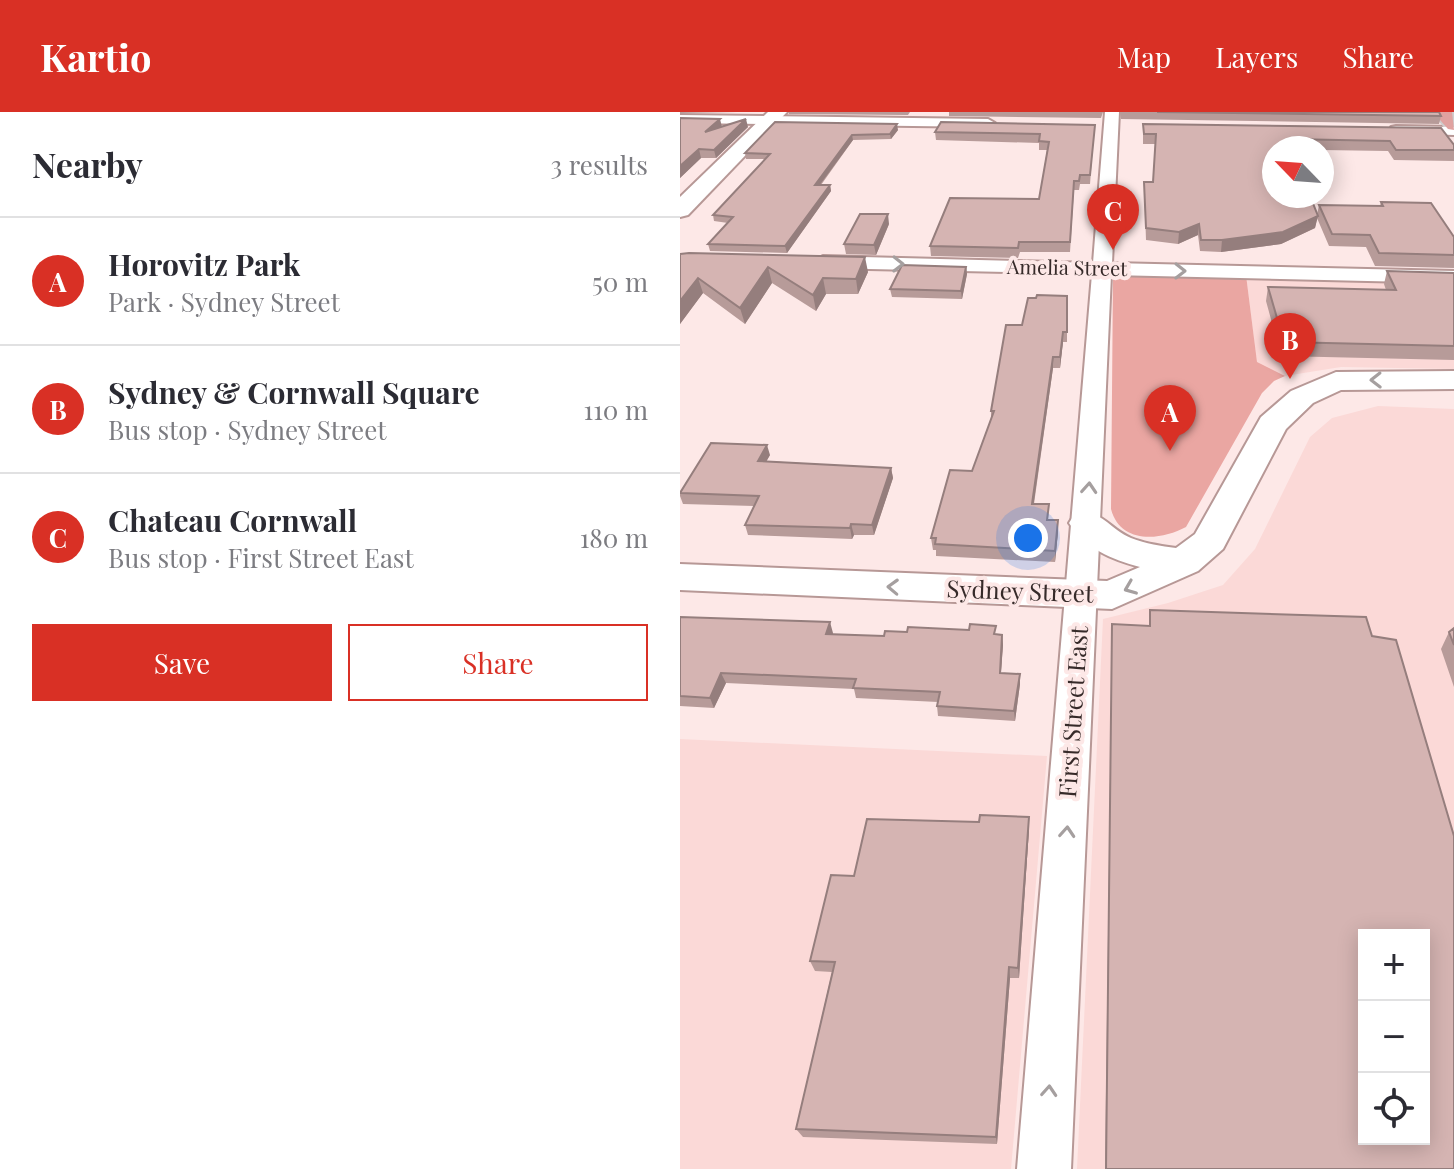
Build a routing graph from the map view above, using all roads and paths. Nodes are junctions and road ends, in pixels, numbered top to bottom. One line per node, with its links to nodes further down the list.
1 (1442, 112): 6 (main road)
2 (774, 116): 3 (street); 5 (street); 8 (main road)
3 (680, 119)
4 (1113, 122): 10 (street, First Street East)
5 (1010, 123)
6 (1454, 128): 7 (street)
7 (1380, 130)
8 (680, 210)
9 (803, 262): 10 (street, Amelia Street, one-way to 10)
10 (1102, 269): 11 (street, Amelia Street, one-way to 11); 13 (street, First Street East, one-way to 10)
11 (1454, 277)
12 (1454, 380): 14 (street, Sydney Street, one-way to 14)
13 (1087, 523): 14 (street); 16 (street, First Street East)
14 (1184, 562): 16 (street, Sydney Street, one-way to 16)
15 (680, 577): 16 (street, Sydney Street, one-way to 15)
16 (1083, 594): 17 (street, First Street East, one-way to 16)
17 (1044, 1169)

